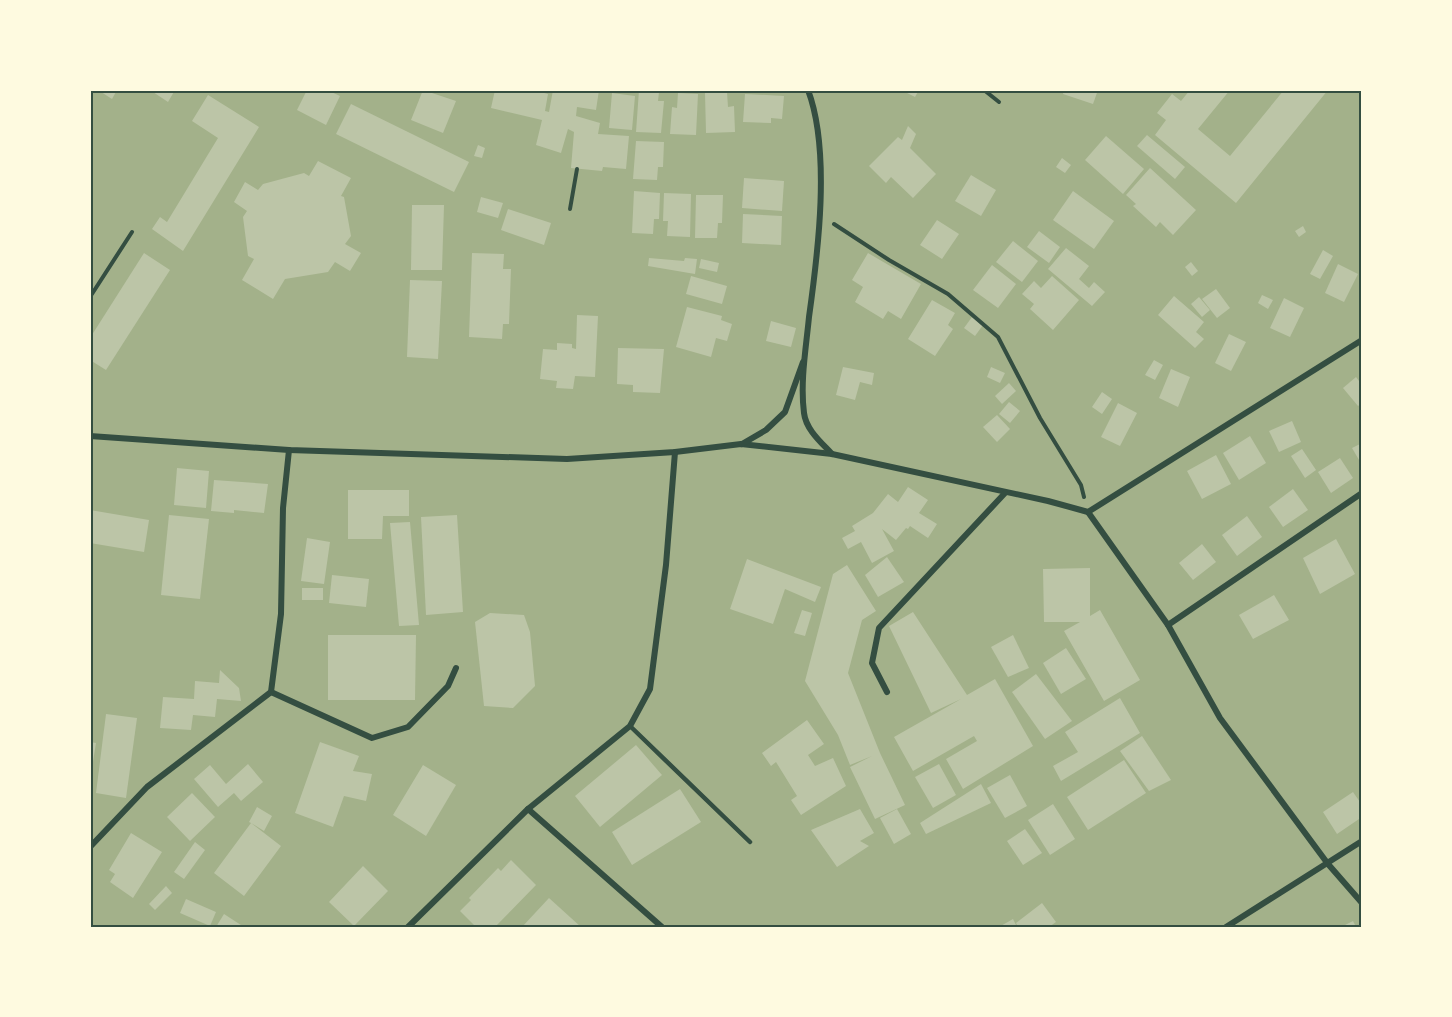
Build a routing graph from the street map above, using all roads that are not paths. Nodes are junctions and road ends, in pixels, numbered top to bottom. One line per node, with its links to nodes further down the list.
1 (808, 90): 3 (street)
2 (1362, 340): 11 (street)
3 (804, 358): 5 (street); 8 (street)
4 (90, 436): 6 (street)
5 (741, 444): 7 (street); 8 (street)
6 (289, 450): 7 (street); 14 (street)
7 (675, 452): 16 (street)
8 (832, 454): 9 (street)
9 (1005, 493): 11 (street); 15 (street)
10 (1362, 493): 12 (street)
11 (1088, 512): 12 (street)
12 (1168, 625): 21 (street)
13 (456, 668): 14 (street)
14 (271, 692): 20 (street)
15 (887, 692)
16 (630, 726): 17 (street); 19 (lane)
17 (528, 809): 23 (street); 24 (street)
18 (1362, 841): 21 (street)
19 (750, 842)
20 (90, 847)
21 (1328, 864): 22 (street); 25 (street)
22 (1362, 903)
23 (408, 927)
24 (662, 927)
25 (1226, 927)

